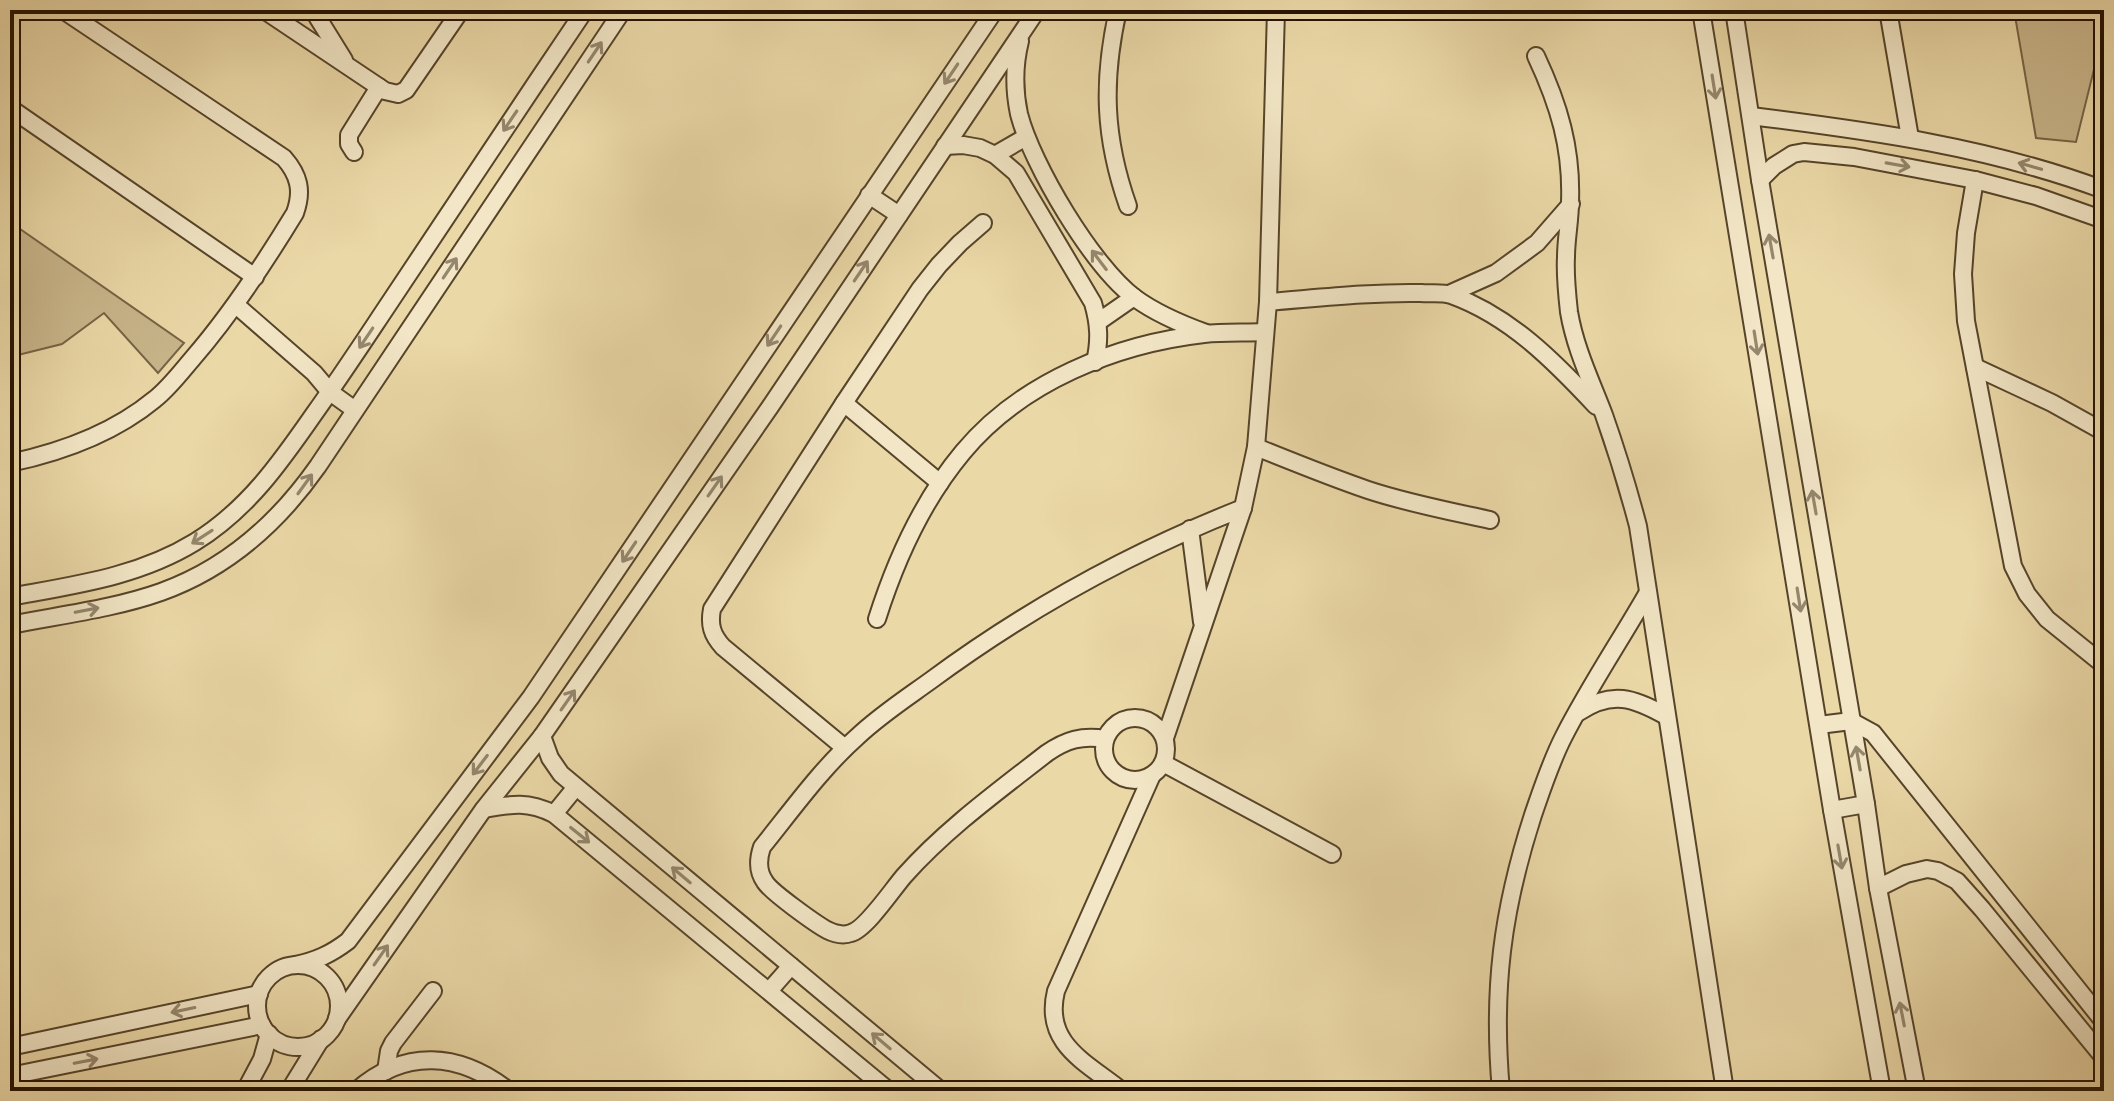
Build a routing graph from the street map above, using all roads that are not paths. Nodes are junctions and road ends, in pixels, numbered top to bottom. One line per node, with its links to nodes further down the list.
1 (63, 10): 40 (street)
2 (264, 10): 16 (street)
3 (313, 10): 16 (street)
4 (461, 10): 17 (street)
5 (585, 10): 50 (street, one-way to 50)
6 (623, 10): 52 (street, one-way to 6)
7 (995, 10): 33 (street, one-way to 33)
8 (1037, 10): 14 (street)
9 (1118, 10): 36 (street)
10 (1276, 10): 43 (street)
11 (1701, 10): 70 (street, one-way to 70)
12 (1734, 10): 19 (street)
13 (1888, 10): 22 (street)
14 (1021, 34): 21 (street); 23 (street)
15 (1536, 56): 34 (street)
16 (348, 66): 17 (street)
17 (379, 87): 24 (street)
18 (10, 108): 40 (street)
19 (1751, 116): 20 (street); 28 (street)
20 (1856, 129): 22 (street); 26 (street)
21 (1026, 137): 25 (street); 27 (street)
22 (1910, 138): 31 (street, one-way to 22)
23 (945, 146): 25 (street); 37 (street)
24 (354, 152)
25 (995, 155): 30 (street)
26 (1854, 157): 28 (street); 29 (street, one-way to 29)
27 (1044, 173): 30 (street); 32 (street)
28 (1760, 180): 69 (street, one-way to 28)
29 (1975, 180): 38 (street); 49 (street)
30 (1024, 184): 35 (street)
31 (2104, 190)
32 (1056, 194): 35 (street); 42 (street, one-way to 32)
33 (869, 195): 37 (street); 87 (street, one-way to 87)
34 (1571, 204): 41 (street); 53 (street)
35 (1036, 206): 45 (street)
36 (1128, 206)
37 (899, 215): 71 (street, one-way to 37)
38 (2104, 220)
39 (983, 223): 51 (street)
40 (255, 277): 44 (street)
41 (1449, 294): 43 (street); 53 (street)
42 (1134, 297): 45 (street); 47 (street)
43 (1268, 302): 46 (street)
44 (236, 305): 50 (street); 56 (street)
45 (1098, 322): 48 (street)
46 (1265, 332): 47 (street); 55 (street)
47 (1208, 334): 48 (street)
48 (1095, 362): 57 (street)
49 (1975, 367): 54 (street); 66 (street)
50 (330, 392): 52 (street); 62 (street, one-way to 62)
51 (844, 403): 57 (street); 74 (street)
52 (355, 410): 64 (street, one-way to 52)
53 (1603, 413): 61 (street)
54 (2104, 432)
55 (1256, 447): 58 (street); 59 (street)
56 (10, 463)
57 (940, 483): 63 (street)
58 (1243, 508): 60 (street); 65 (street)
59 (1490, 520)
60 (1190, 529): 65 (street); 74 (street)
61 (1647, 594): 67 (street); 68 (street)
62 (10, 597)
63 (877, 619)
64 (10, 625)
65 (1203, 628): 72 (street)
66 (2104, 665)
67 (1578, 713): 68 (street); 107 (street)
68 (1666, 716): 108 (street)
69 (1851, 721): 70 (street); 77 (street, one-way to 69); 82 (street)
70 (1819, 725): 79 (street)
71 (542, 736): 76 (street); 78 (street)
72 (1165, 738): 73 (street); 75 (street)
73 (1105, 739): 74 (street); 75 (street)
74 (845, 748)
75 (1158, 769): 81 (street); 106 (street)
76 (576, 787): 80 (street); 88 (street, one-way to 76)
77 (1866, 804): 79 (street); 84 (street)
78 (484, 809): 80 (street); 92 (street, one-way to 78)
79 (1832, 810): 109 (street, one-way to 109)
80 (554, 814): 90 (street, one-way to 90)
81 (1332, 854)
82 (1977, 865): 83 (street); 85 (street)
83 (1957, 881): 84 (street); 86 (street)
84 (1878, 888): 110 (street, one-way to 84)
85 (1999, 893): 86 (street); 93 (street)
86 (1982, 909): 97 (street)
87 (295, 965): 91 (street); 92 (street)
88 (791, 966): 90 (street); 105 (street, one-way to 88)
89 (433, 991): 98 (street)
90 (769, 991): 104 (street)
91 (259, 994): 94 (street); 96 (street, one-way to 96)
92 (337, 1019): 95 (street)
93 (2104, 1022)
94 (266, 1030): 95 (street); 99 (street, one-way to 94); 100 (street)
95 (321, 1039): 101 (street)
96 (10, 1047)
97 (2104, 1058)
98 (386, 1071): 102 (street); 103 (street)
99 (10, 1076)
100 (245, 1091)
101 (289, 1091)
102 (356, 1091)
103 (509, 1091)
104 (889, 1091)
105 (941, 1091)
106 (1122, 1091)
107 (1501, 1091)
108 (1725, 1091)
109 (1882, 1091)
110 (1917, 1091)

